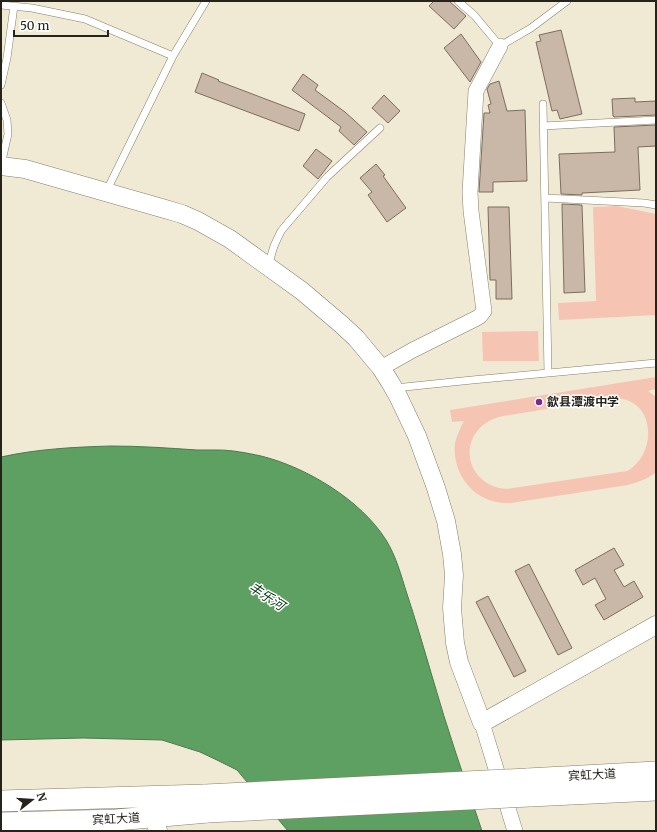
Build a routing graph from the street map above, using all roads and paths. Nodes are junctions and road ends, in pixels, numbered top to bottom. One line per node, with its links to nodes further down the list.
1 (206, 1): 7 (lane)
2 (458, 1): 6 (lane)
3 (567, 1): 6 (lane)
4 (1, 5): 5 (lane)
5 (14, 6): 7 (lane); 8 (lane)
6 (500, 46): 20 (street)
7 (173, 56): 15 (lane)
8 (1, 85)
9 (1, 103): 14 (lane)
10 (543, 104): 12 (lane)
11 (656, 120): 12 (lane)
12 (543, 126): 16 (lane)
13 (380, 128): 18 (lane)
14 (1, 166): 15 (street)
15 (106, 192): 18 (street)
16 (545, 198): 17 (lane); 21 (lane)
17 (656, 205)
18 (268, 266): 20 (street)
19 (656, 363): 21 (lane)
20 (381, 368): 22 (street)
21 (548, 373): 22 (lane)
22 (394, 388): 24 (street)
23 (656, 625): 24 (street)
24 (482, 723): 33 (street)
25 (656, 772): 26 (main road, 宾虹大道)
26 (529, 787): 27 (main road, 宾虹大道); 30 (main road, bridge)
27 (656, 790)
28 (141, 796): 29 (main road, 宾虹大道); 30 (main road, 宾虹大道); 32 (street)
29 (1, 801)
30 (206, 803): 32 (main road, 宾虹大道)
31 (1, 823): 32 (main road, 宾虹大道)
32 (148, 824)
33 (515, 831)

